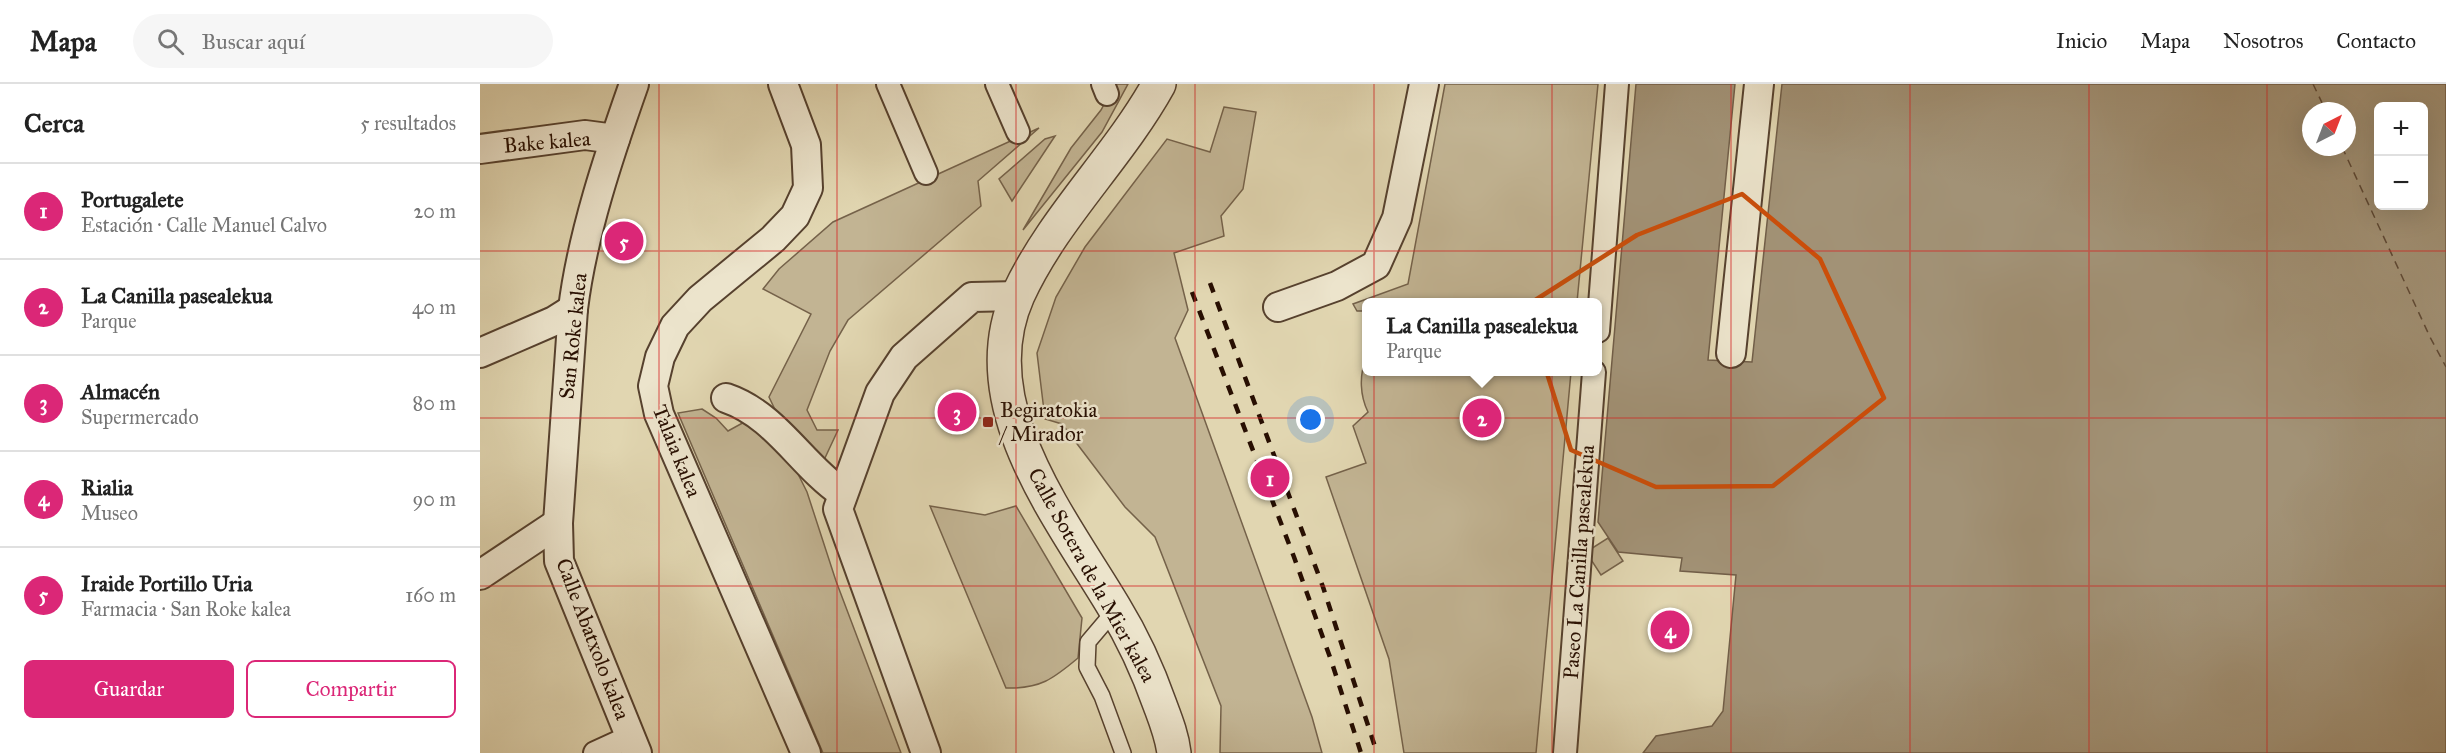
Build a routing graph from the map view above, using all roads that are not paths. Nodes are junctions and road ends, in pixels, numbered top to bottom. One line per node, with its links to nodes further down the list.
1 (634, 84): 10 (street, San Roke kalea)
2 (783, 84): 27 (street, Talaia kalea)
3 (888, 84): 12 (street)
4 (997, 84): 9 (street)
5 (1159, 84): 13 (street, Calle Sotera de la Mier kalea)
6 (1424, 84): 15 (street)
7 (1617, 84): 14 (street)
8 (1759, 84): 18 (street)
9 (1018, 132)
10 (615, 139): 11 (street, Bake kalea); 16 (street, San Roke kalea)
11 (480, 149)
12 (926, 173)
13 (1018, 296): 21 (street); 24 (street, Calle Sotera de la Mier kalea)
14 (1601, 298)
15 (1278, 307)
16 (573, 309): 17 (street); 22 (street, San Roke kalea)
17 (480, 353)
18 (1731, 353)
19 (1594, 376): 31 (street, Paseo La Canilla pasealekua)
20 (726, 398): 21 (street)
21 (840, 501): 28 (street)
22 (558, 523): 23 (street); 25 (street, Calle Abatxolo kalea)
23 (480, 575)
24 (1116, 609): 29 (lane); 30 (street, Calle Sotera de la Mier kalea)
25 (634, 745): 26 (street)
26 (595, 753)
27 (806, 753)
28 (927, 753)
29 (1123, 753)
30 (1174, 753)
31 (1565, 753)

